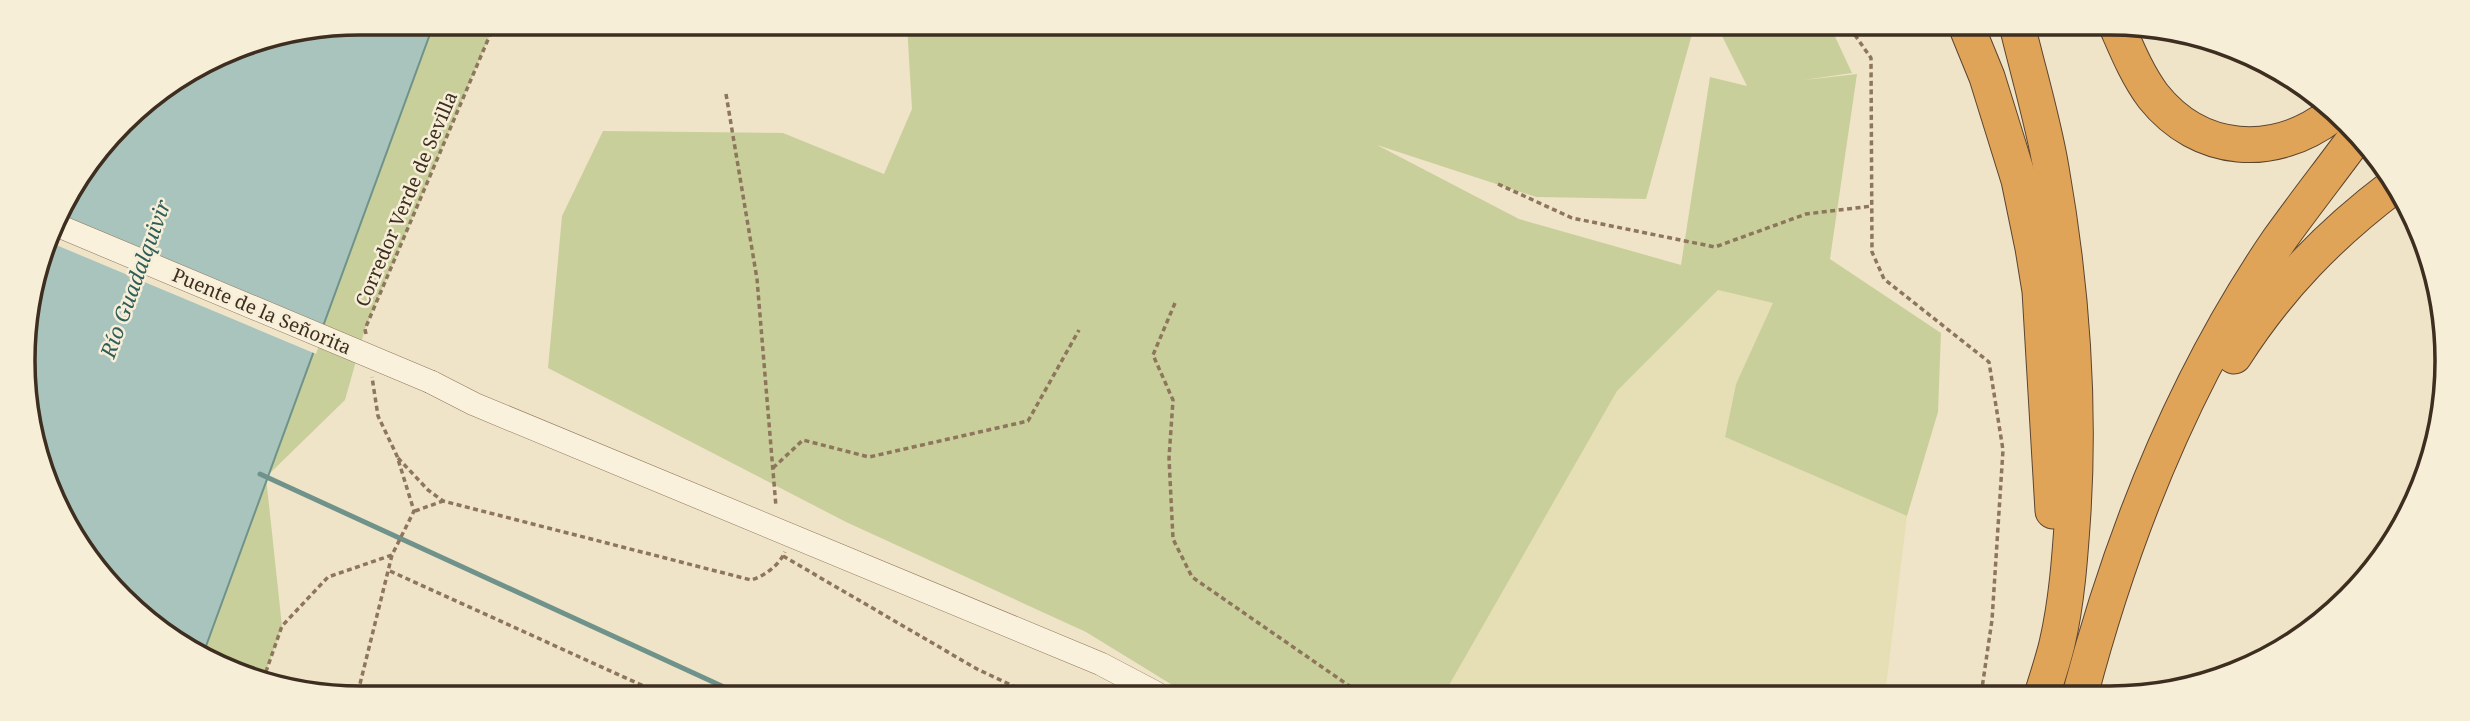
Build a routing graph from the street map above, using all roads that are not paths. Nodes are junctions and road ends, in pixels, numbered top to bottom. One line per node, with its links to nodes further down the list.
1 (1970, 35): 9 (highway)
2 (2004, 35): 9 (highway)
3 (2019, 35): 13 (highway)
4 (2121, 36): 5 (highway)
5 (2327, 118)
6 (2352, 144): 10 (highway)
7 (2387, 191): 10 (highway)
8 (64, 228): 11 (street, Puente de la Señorita, bridge)
9 (2056, 546): 12 (highway)
10 (2098, 632): 14 (highway)
11 (1141, 686)
12 (2041, 686)
13 (2043, 686)
14 (2083, 686)

